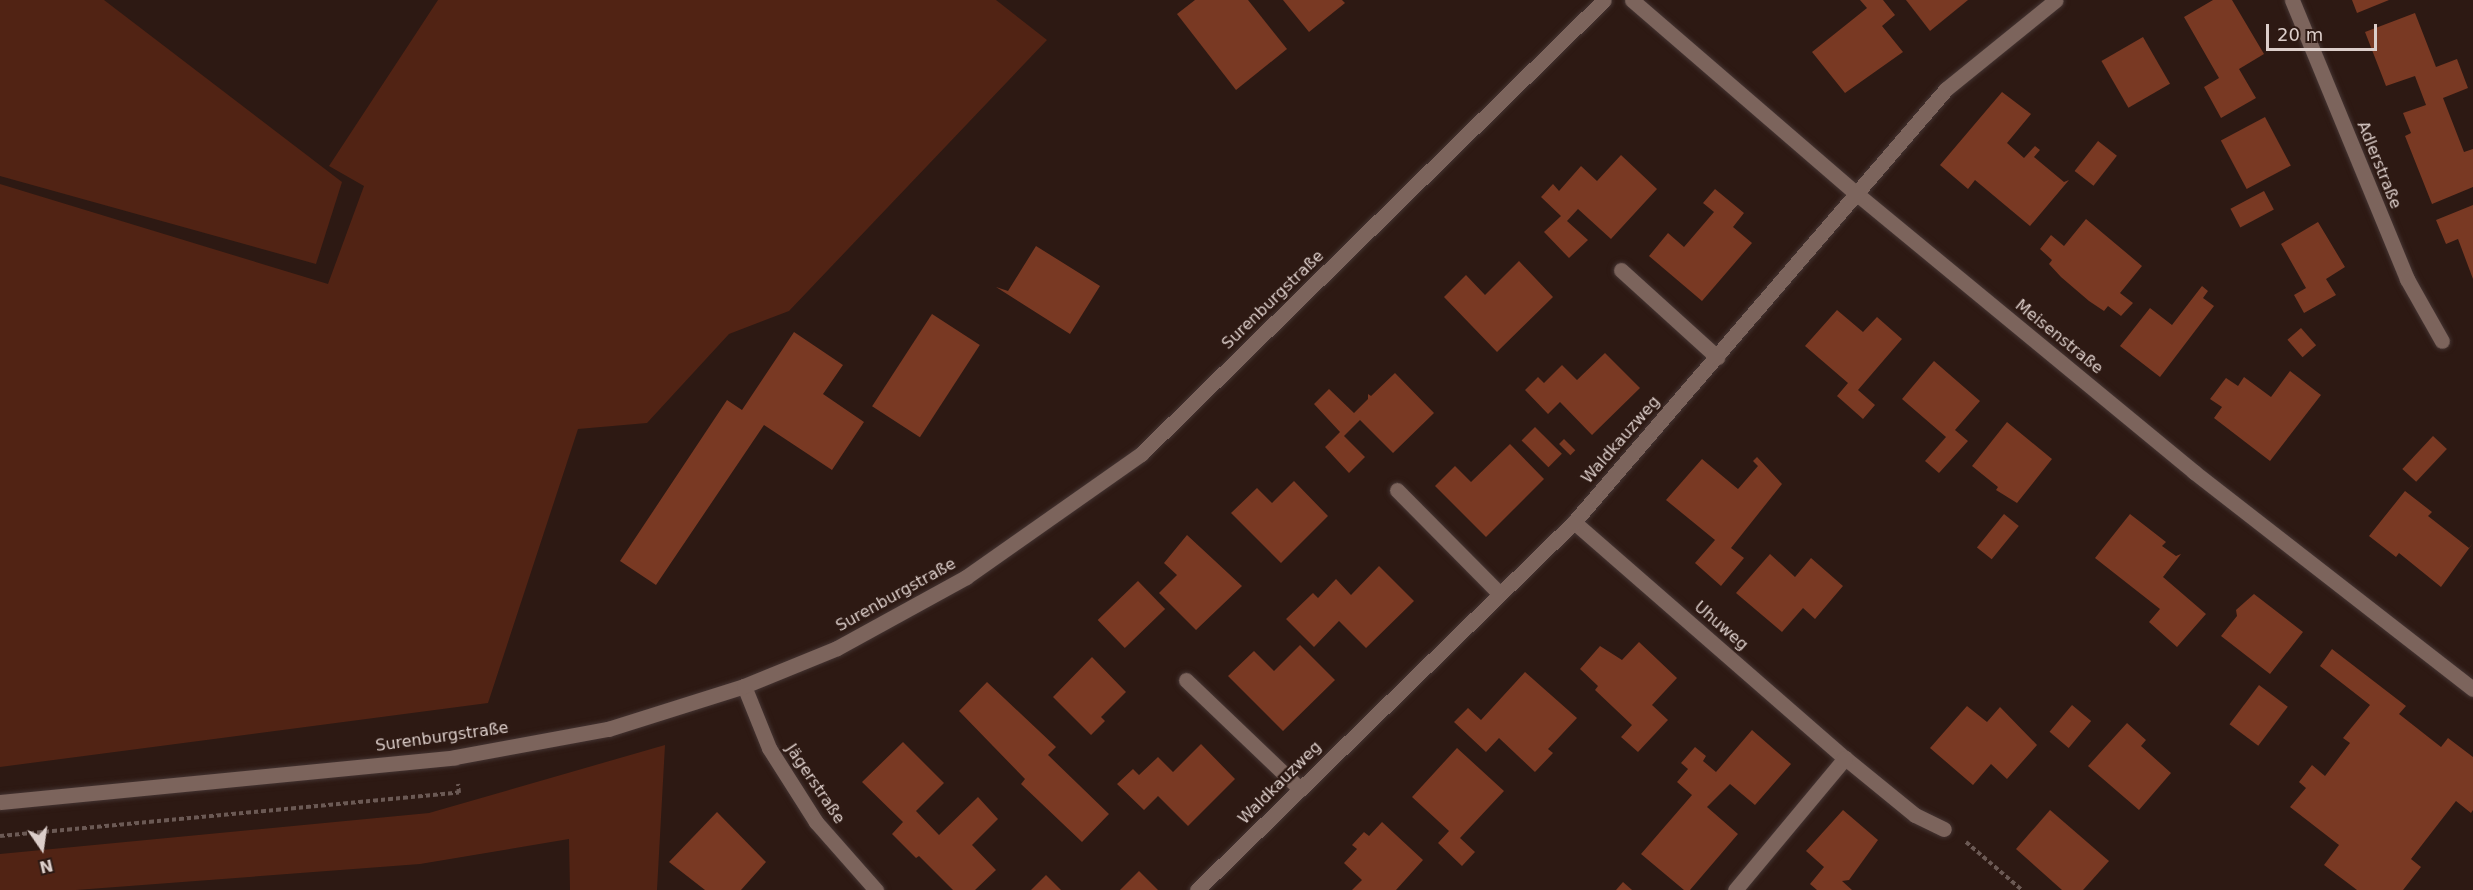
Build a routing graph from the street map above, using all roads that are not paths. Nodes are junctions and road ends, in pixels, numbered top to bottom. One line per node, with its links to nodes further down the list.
1 (1604, 0): 13 (street, Surenburgstraße)
2 (1632, 0): 5 (street, Meisenstraße)
3 (2056, 0): 5 (street, Waldkauzweg)
4 (2292, 0): 7 (street, Adlerstraße)
5 (1857, 194): 8 (street, Waldkauzweg); 14 (street, Meisenstraße)
6 (1621, 270): 8 (street)
7 (2442, 341)
8 (1717, 357): 10 (street, Waldkauzweg)
9 (1397, 490): 11 (street)
10 (1574, 522): 11 (street, Waldkauzweg); 15 (street, Uhuweg)
11 (1499, 592): 16 (street, Waldkauzweg)
12 (1186, 680): 16 (street)
13 (744, 686): 17 (street, Surenburgstraße); 19 (street, Jägerstraße)
14 (2473, 689)
15 (1845, 758): 18 (street, Uhuweg); 21 (street)
16 (1300, 789): 20 (street, Waldkauzweg)
17 (0, 802)
18 (1944, 829)
19 (876, 890)
20 (1197, 890)
21 (1735, 890)

